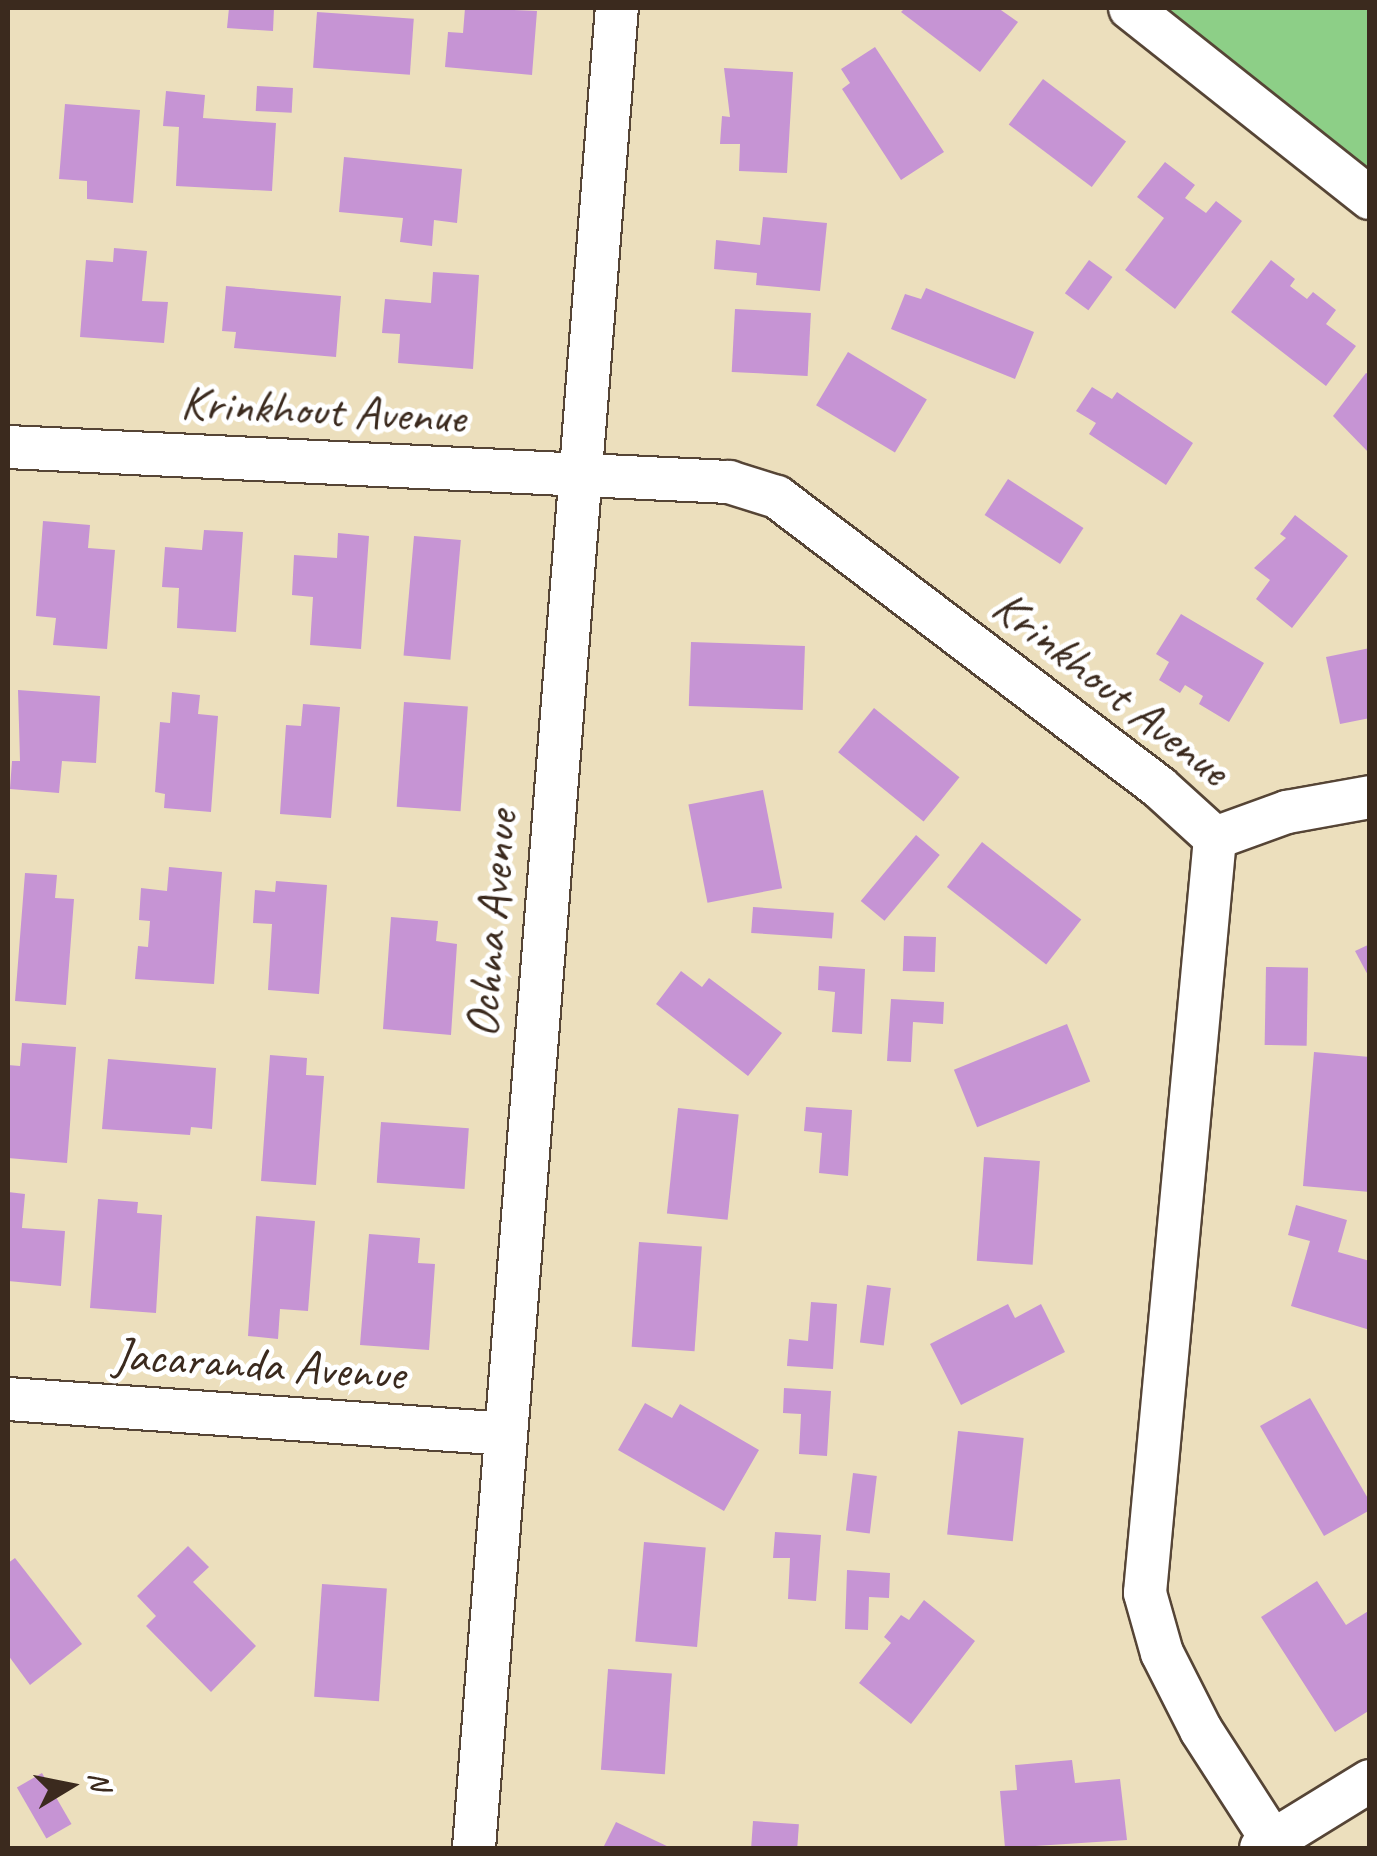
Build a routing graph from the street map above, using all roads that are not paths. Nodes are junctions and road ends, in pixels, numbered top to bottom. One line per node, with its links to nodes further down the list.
1 (616, 8): 5 (street, Ochna Avenue)
2 (1130, 8): 3 (street)
3 (1370, 198)
4 (8, 447): 5 (street, Krinkhout Avenue)
5 (579, 474): 7 (street, Krinkhout Avenue); 9 (street, Ochna Avenue)
6 (1370, 797): 7 (street)
7 (1214, 838): 11 (street, Krinkhout Avenue)
8 (8, 1399): 9 (street, Jacaranda Avenue)
9 (504, 1434): 12 (street, Ochna Avenue)
10 (1370, 1781): 11 (street)
11 (1266, 1844)
12 (474, 1848)

